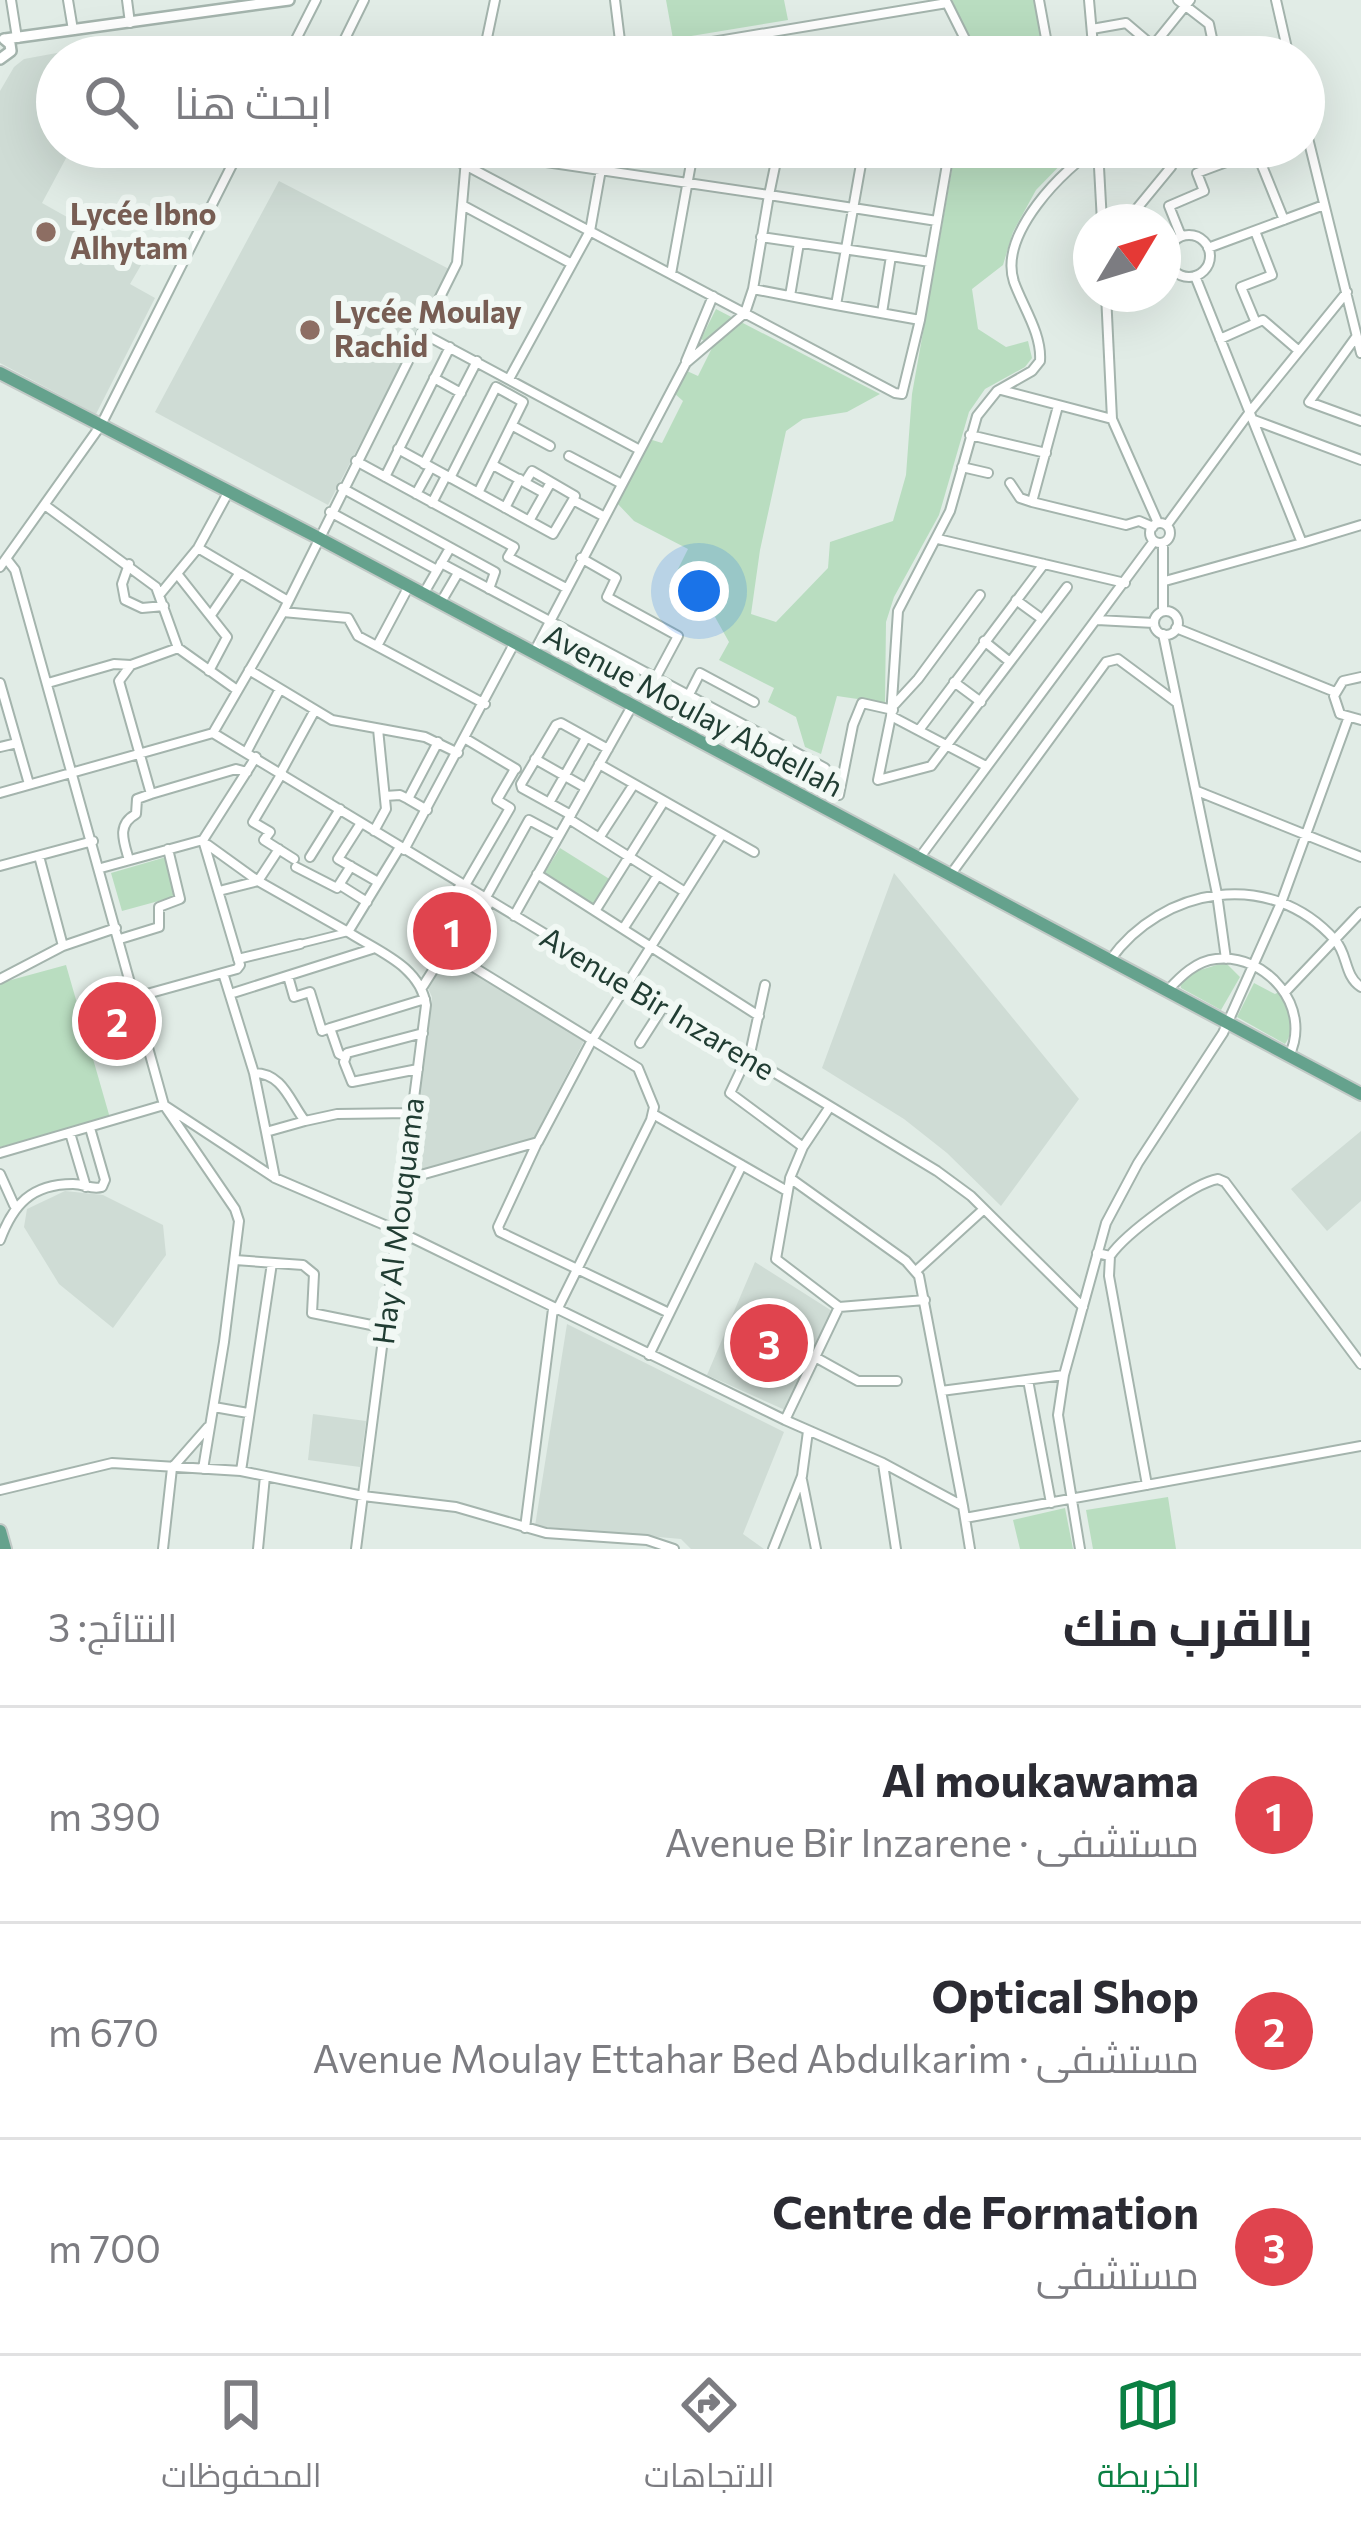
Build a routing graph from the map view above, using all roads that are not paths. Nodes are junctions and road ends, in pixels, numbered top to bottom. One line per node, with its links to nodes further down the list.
1 (11, 0): 29 (street)
2 (68, 0): 16 (street)
3 (127, 0): 14 (street)
4 (289, 0): 14 (street)
5 (316, 0): 17 (street)
6 (364, 0): 18 (street)
7 (495, 0): 19 (street)
8 (614, 0): 20 (street)
9 (1039, 0): 23 (street)
10 (1089, 0): 15 (street)
11 (1276, 0): 28 (street)
12 (946, 2): 21 (street); 22 (street)
13 (1185, 2): 26 (street); 27 (street)
14 (130, 23): 16 (street)
15 (1092, 29): 24 (street); 25 (street)
16 (73, 31): 29 (street)
17 (298, 36)
18 (346, 36)
19 (487, 36)
20 (619, 36)
21 (754, 36)
22 (963, 36)
23 (1048, 36)
24 (1093, 36)
25 (1143, 36)
26 (1160, 36)
27 (1212, 36)
28 (1284, 36)
29 (12, 38): 30 (street); 30 (street)
30 (4, 58)
31 (231, 168): 97 (street)
32 (465, 168): 52 (street)
33 (469, 168): 56 (street)
34 (601, 168): 56 (street)
35 (607, 168): 46 (street)
36 (690, 168): 46 (street)
37 (775, 168): 47 (street)
38 (860, 168): 53 (street)
39 (946, 168): 55 (street)
40 (1067, 168): 91 (street)
41 (1101, 168): 48 (street)
42 (1171, 168): 49 (street)
43 (1210, 168): 50 (street)
44 (1263, 168): 54 (street)
45 (1315, 168): 51 (street)
46 (688, 182): 47 (street); 66 (street)
47 (769, 195): 53 (street); 59 (street)
48 (1102, 204)
49 (1141, 204)
50 (1173, 204)
51 (1324, 205): 54 (street); 70 (street)
52 (464, 206): 65 (street); 79 (street)
53 (853, 208): 55 (street); 62 (street)
54 (1284, 220): 57 (street)
55 (937, 221): 64 (street)
56 (590, 230): 65 (street); 66 (street)
57 (1255, 231): 61 (street); 78 (street)
58 (1181, 236): 61 (street)
59 (761, 237): 60 (street); 69 (street)
60 (799, 243): 62 (street); 72 (street)
61 (1208, 248): 68 (street)
62 (846, 250): 63 (street); 73 (street)
63 (891, 256): 64 (street); 76 (street)
64 (930, 262): 77 (street)
65 (572, 264): 88 (street)
66 (671, 274): 71 (street)
67 (1181, 274): 68 (street)
68 (1195, 276): 81 (street)
69 (753, 289): 72 (street); 75 (street)
70 (1347, 292): 80 (street); 83 (street)
71 (712, 296): 75 (street); 86 (street)
72 (790, 296): 73 (street)
73 (836, 305): 76 (street)
74 (1107, 312): 95 (street)
75 (745, 313): 77 (street); 86 (street)
76 (882, 314): 77 (street)
77 (920, 320)
78 (1256, 323): 81 (street); 83 (street)
79 (422, 333): 82 (street); 106 (street)
80 (1357, 336): 84 (street); 96 (street)
81 (1220, 339): 94 (street)
82 (450, 347): 85 (street); 89 (street)
83 (1299, 351): 94 (street)
84 (1361, 353)
85 (477, 361): 88 (street); 92 (street)
86 (686, 362): 102 (street)
87 (0, 373): 97 (main road, Avenue Moulay Abdellah)
88 (505, 377): 90 (street); 102 (street)
89 (434, 378): 92 (street); 101 (street)
90 (496, 387): 98 (street); 112 (street)
91 (1000, 390): 93 (street); 99 (street)
92 (461, 393): 108 (street)
93 (1058, 406): 95 (street); 103 (street)
94 (1251, 416): 105 (street); 128 (street); 138 (street)
95 (1112, 419): 126 (street)
96 (1361, 421)
97 (101, 425): 118 (main road, Avenue Moulay Abdellah); 125 (street)
98 (513, 426): 100 (street); 107 (street)
99 (970, 435): 103 (street); 109 (street)
100 (550, 446)
101 (398, 449): 108 (street); 111 (street)
102 (638, 449): 115 (street)
103 (1046, 453): 124 (street)
104 (569, 455): 115 (street)
105 (1361, 460)
106 (356, 461): 111 (street); 117 (street)
107 (493, 465): 113 (street); 121 (street)
108 (428, 466): 112 (street); 120 (street)
109 (962, 467): 110 (street); 136 (street)
110 (988, 473)
111 (385, 477): 120 (street)
112 (448, 477): 121 (street); 123 (street)
113 (522, 481): 114 (street); 119 (street); 127 (street)
114 (550, 482): 119 (street); 122 (street)
115 (620, 483): 130 (street)
116 (1010, 483): 124 (street)
117 (342, 488): 129 (street); 140 (street)
118 (229, 491): 135 (main road, Avenue Moulay Abdellah); 139 (street)
119 (544, 493): 131 (street)
120 (416, 494): 123 (street)
121 (478, 494): 127 (street)
122 (573, 500): 130 (street); 131 (street)
123 (432, 502): 153 (street)
124 (1032, 502): 132 (street)
125 (46, 506): 142 (street); 143 (street)
126 (1151, 506): 128 (street); 132 (street); 133 (street)
127 (505, 508): 131 (street)
128 (1178, 510): 133 (street)
129 (330, 512): 135 (street); 145 (street)
130 (603, 516): 141 (street)
131 (529, 521)
132 (1139, 521): 133 (street)
133 (1159, 525): 137 (street); 137 (street)
134 (1361, 525): 138 (street)
135 (317, 537): 151 (main road, Avenue Moulay Abdellah); 161 (street)
136 (938, 539): 144 (street); 194 (street)
137 (1159, 542): 149 (street); 150 (street)
138 (1302, 543): 149 (street)
139 (198, 548): 147 (street); 148 (street)
140 (450, 548): 145 (street); 154 (street)
141 (581, 558): 153 (street); 180 (street)
142 (4, 564): 183 (street)
143 (129, 564): 155 (street); 160 (street)
144 (1044, 564): 150 (street); 158 (street)
145 (439, 566): 146 (street); 156 (street)
146 (458, 573): 154 (street); 159 (street)
147 (239, 574): 161 (street); 163 (street)
148 (178, 575): 155 (street); 163 (street)
149 (1165, 581): 162 (street)
150 (1125, 583): 165 (street)
151 (409, 586): 156 (main road, Avenue Moulay Abdellah); 172 (street)
152 (1067, 587): 164 (street)
153 (566, 588): 166 (street)
154 (489, 590): 166 (street)
155 (161, 593): 160 (street)
156 (424, 593): 159 (main road, Avenue Moulay Abdellah)
157 (980, 595): 194 (street)
158 (1016, 600): 164 (street); 170 (street)
159 (440, 602): 171 (main road, Avenue Moulay Abdellah)
160 (164, 606): 173 (street)
161 (285, 607): 172 (street); 177 (street)
162 (1163, 611): 167 (street); 168 (street)
163 (211, 615): 178 (street)
164 (1042, 619): 175 (street)
165 (1096, 620): 167 (street); 213 (street)
166 (549, 622): 174 (street); 180 (street)
167 (1154, 623): 169 (street)
168 (1177, 628): 169 (street); 186 (street)
169 (1163, 634): 190 (street)
170 (984, 641): 175 (street); 181 (street)
171 (515, 642): 174 (main road, Avenue Moulay Abdellah); 191 (street)
172 (377, 646): 191 (street)
173 (178, 648): 176 (street); 178 (street)
174 (534, 652): 192 (main road, Avenue Moulay Abdellah)
175 (1010, 662): 189 (street)
176 (131, 665): 183 (street); 210 (street)
177 (249, 670): 184 (street); 185 (street)
178 (209, 671): 185 (street)
179 (1361, 677): 186 (street)
180 (655, 679): 187 (street)
181 (954, 682): 189 (street); 199 (street)
182 (0, 683): 204 (street)
183 (48, 683): 217 (street)
184 (280, 689): 193 (street); 209 (street)
185 (237, 690): 200 (street)
186 (1335, 692): 195 (street)
187 (688, 697): 188 (street); 197 (street); 214 (street)
188 (754, 702)
189 (980, 702): 205 (street)
190 (1176, 703): 224 (street); 257 (street)
191 (484, 704): 202 (street)
192 (633, 704): 197 (main road, Avenue Moulay Abdellah); 207 (street)
193 (315, 710): 198 (street); 218 (street)
194 (892, 710): 199 (street); 205 (street); 227 (street)
195 (1348, 719): 196 (street); 239 (street)
196 (1361, 720)
197 (673, 726): 248 (main road, Avenue Moulay Abdellah)
198 (378, 729): 203 (street); 228 (street)
199 (920, 730): 205 (street)
200 (213, 734): 209 (street, Avenue Bir Inzarene); 210 (street)
201 (586, 737): 207 (street); 211 (street); 220 (street)
202 (466, 739): 208 (street); 215 (street)
203 (438, 742): 208 (street); 229 (street)
204 (17, 743): 206 (street); 221 (street)
205 (948, 744): 213 (street)
206 (0, 747)
207 (608, 749): 212 (street)
208 (458, 753): 233 (street)
209 (252, 754): 216 (street); 218 (street, Avenue Bir Inzarene)
210 (139, 756): 217 (street); 226 (street)
211 (536, 759): 219 (street); 220 (street)
212 (599, 764): 222 (street); 223 (street)
213 (986, 766): 248 (street)
214 (825, 768)
215 (515, 769): 219 (street); 262 (street)
216 (247, 772): 226 (street); 241 (street)
217 (74, 773): 221 (street); 242 (street)
218 (282, 773): 232 (street, Avenue Bir Inzarene); 245 (street)
219 (526, 775): 231 (street)
220 (564, 776): 223 (street); 231 (street)
221 (29, 784): 225 (street)
222 (634, 784): 230 (street); 240 (street)
223 (586, 788): 234 (street)
224 (1195, 791): 239 (street); 265 (street)
225 (0, 793)
226 (151, 794): 252 (street)
227 (839, 795)
228 (385, 796): 229 (street); 236 (street)
229 (409, 799): 233 (street)
230 (664, 801): 237 (street); 250 (street)
231 (549, 803): 234 (street)
232 (340, 809): 235 (street, Avenue Bir Inzarene); 249 (street)
233 (427, 810): 243 (street)
234 (570, 817): 238 (street); 240 (street)
235 (361, 823): 236 (street, Avenue Bir Inzarene); 254 (street)
236 (374, 831): 243 (street, Avenue Bir Inzarene)
237 (722, 834): 246 (street); 264 (street)
238 (559, 836): 256 (street); 266 (street)
239 (1305, 836): 251 (street); 268 (street)
240 (599, 838): 250 (street)
241 (203, 839): 244 (street); 259 (street); 263 (street)
242 (93, 841): 247 (street); 255 (street)
243 (402, 848): 260 (street); 262 (street, Avenue Bir Inzarene)
244 (169, 849): 252 (street); 275 (street)
245 (278, 849): 259 (street); 261 (street)
246 (754, 852)
247 (39, 856): 253 (street); 278 (street)
248 (920, 856): 257 (main road, Avenue Moulay Abdellah)
249 (310, 857)
250 (629, 857): 258 (street); 269 (street)
251 (1361, 857)
252 (129, 860): 255 (street)
253 (0, 866)
254 (351, 866): 260 (street); 261 (street)
255 (100, 868): 272 (street)
256 (538, 874): 269 (street); 271 (street)
257 (951, 874): 285 (main road, Avenue Moulay Abdellah)
258 (658, 875): 264 (street); 273 (street)
259 (258, 881): 263 (street); 274 (street)
260 (379, 882): 267 (street)
261 (340, 885): 267 (street)
262 (463, 885): 266 (street, Avenue Bir Inzarene); 281 (street)
263 (219, 892): 283 (street)
264 (686, 892): 279 (street)
265 (1217, 894): 268 (street); 284 (street); 285 (street)
266 (488, 901): 271 (street, Avenue Bir Inzarene); 282 (street)
267 (367, 902): 274 (street)
268 (1281, 903): 276 (street); 286 (street)
269 (595, 910): 273 (street)
270 (1361, 911): 276 (street)
271 (514, 916): 290 (street, Avenue Bir Inzarene)
272 (116, 928): 275 (street); 278 (street)
273 (623, 929): 279 (street)
274 (348, 932): 277 (street); 280 (street)
275 (119, 939): 297 (street)
276 (1335, 940): 293 (street); 295 (street)
277 (299, 944): 283 (street)
278 (63, 946): 289 (street)
279 (651, 946): 290 (street); 300 (street)
280 (374, 949): 288 (street); 292 (street)
281 (444, 952): 282 (street); 292 (street)
282 (457, 957): 304 (street)
283 (238, 959): 287 (street)
284 (1226, 959): 286 (street); 294 (street)
285 (1109, 961): 294 (main road, Avenue Moulay Abdellah)
286 (1252, 968): 295 (street); 301 (street)
287 (223, 973): 296 (street); 297 (street)
288 (288, 976): 296 (street); 302 (street)
289 (0, 979)
290 (626, 985): 299 (street, Avenue Bir Inzarene); 304 (street)
291 (765, 985): 300 (street)
292 (422, 987): 298 (street, Hay Al Mouquama)
293 (1361, 987)
294 (1167, 991): 301 (main road, Avenue Moulay Abdellah)
295 (1286, 991): 307 (street)
296 (230, 994): 310 (street)
297 (136, 998): 312 (street)
298 (425, 999): 302 (street); 303 (street, Hay Al Mouquama)
299 (663, 1007): 305 (street); 308 (street, Avenue Bir Inzarene)
300 (759, 1016): 308 (street)
301 (1227, 1023): 307 (main road, Avenue Moulay Abdellah); 334 (street)
302 (330, 1028): 306 (street)
303 (423, 1033): 306 (street); 309 (street, Hay Al Mouquama)
304 (592, 1040): 315 (street); 320 (street)
305 (640, 1043)
306 (345, 1057): 309 (street)
307 (1289, 1057): 311 (main road, Avenue Moulay Abdellah)
308 (746, 1058): 313 (street, Avenue Bir Inzarene); 321 (street)
309 (418, 1070): 314 (street, Hay Al Mouquama)
310 (254, 1072): 316 (street); 318 (street)
311 (1361, 1094)
312 (164, 1105): 317 (street); 325 (street); 336 (street)
313 (829, 1108): 321 (street); 331 (street, Avenue Bir Inzarene)
314 (411, 1113): 316 (street); 327 (street, Hay Al Mouquama)
315 (653, 1114): 323 (street); 338 (street)
316 (305, 1121): 318 (street)
317 (90, 1128): 319 (street); 328 (street)
318 (266, 1132): 325 (street)
319 (70, 1133): 322 (street); 328 (street)
320 (538, 1142): 327 (street); 338 (street)
321 (803, 1148): 326 (street)
322 (0, 1153)
323 (742, 1165): 329 (street); 344 (street)
324 (0, 1174): 330 (street)
325 (275, 1178): 332 (street)
326 (790, 1178): 329 (street); 339 (street)
327 (403, 1180): 332 (street, Hay Al Mouquama)
328 (86, 1187): 330 (street)
329 (788, 1191): 341 (street)
330 (14, 1206): 333 (street)
331 (984, 1209): 339 (street); 342 (street, Avenue Bir Inzarene)
332 (394, 1229): 343 (street); 345 (street, Hay Al Mouquama)
333 (0, 1240)
334 (1097, 1252): 335 (street); 342 (street)
335 (1110, 1256): 348 (street); 365 (street)
336 (235, 1260): 337 (street); 353 (street)
337 (272, 1262): 345 (street); 354 (street)
338 (577, 1271): 343 (street); 344 (street)
339 (916, 1271): 340 (street)
340 (925, 1300): 341 (street); 352 (street)
341 (839, 1306): 347 (street)
342 (1082, 1307): 349 (street)
343 (555, 1309): 346 (street); 374 (street)
344 (669, 1313): 346 (street)
345 (386, 1328): 367 (street, Hay Al Mouquama)
346 (649, 1354): 355 (street)
347 (815, 1357): 351 (street); 355 (street)
348 (1361, 1364)
349 (1064, 1375): 350 (street); 368 (street)
350 (1028, 1380): 352 (street); 369 (street)
351 (897, 1381)
352 (941, 1391): 370 (street)
353 (214, 1407): 354 (street); 356 (street)
354 (248, 1413): 362 (street)
355 (785, 1420): 357 (street)
356 (211, 1424): 360 (street); 361 (street)
357 (808, 1431): 359 (street); 364 (street)
358 (1361, 1446): 365 (street)
359 (883, 1463): 370 (street); 383 (street)
360 (172, 1468): 361 (street); 366 (street); 377 (street)
361 (203, 1469): 362 (street)
362 (241, 1472): 363 (street)
363 (265, 1476): 367 (street); 378 (street)
364 (802, 1477): 371 (street); 373 (street)
365 (1148, 1485): 368 (street)
366 (0, 1490)
367 (363, 1496): 374 (street); 379 (street, Hay Al Mouquama)
368 (1070, 1500): 369 (street); 385 (street)
369 (1051, 1503): 372 (street)
370 (963, 1506): 372 (street)
371 (790, 1511): 373 (street); 381 (street)
372 (965, 1518): 384 (street)
373 (810, 1519): 382 (street)
374 (525, 1528): 380 (street)
375 (0, 1531): 376 (main road)
376 (5, 1549)
377 (163, 1549)
378 (258, 1549)
379 (356, 1549)
380 (674, 1549)
381 (773, 1549)
382 (816, 1549)
383 (896, 1549)
384 (970, 1549)
385 (1080, 1549)

